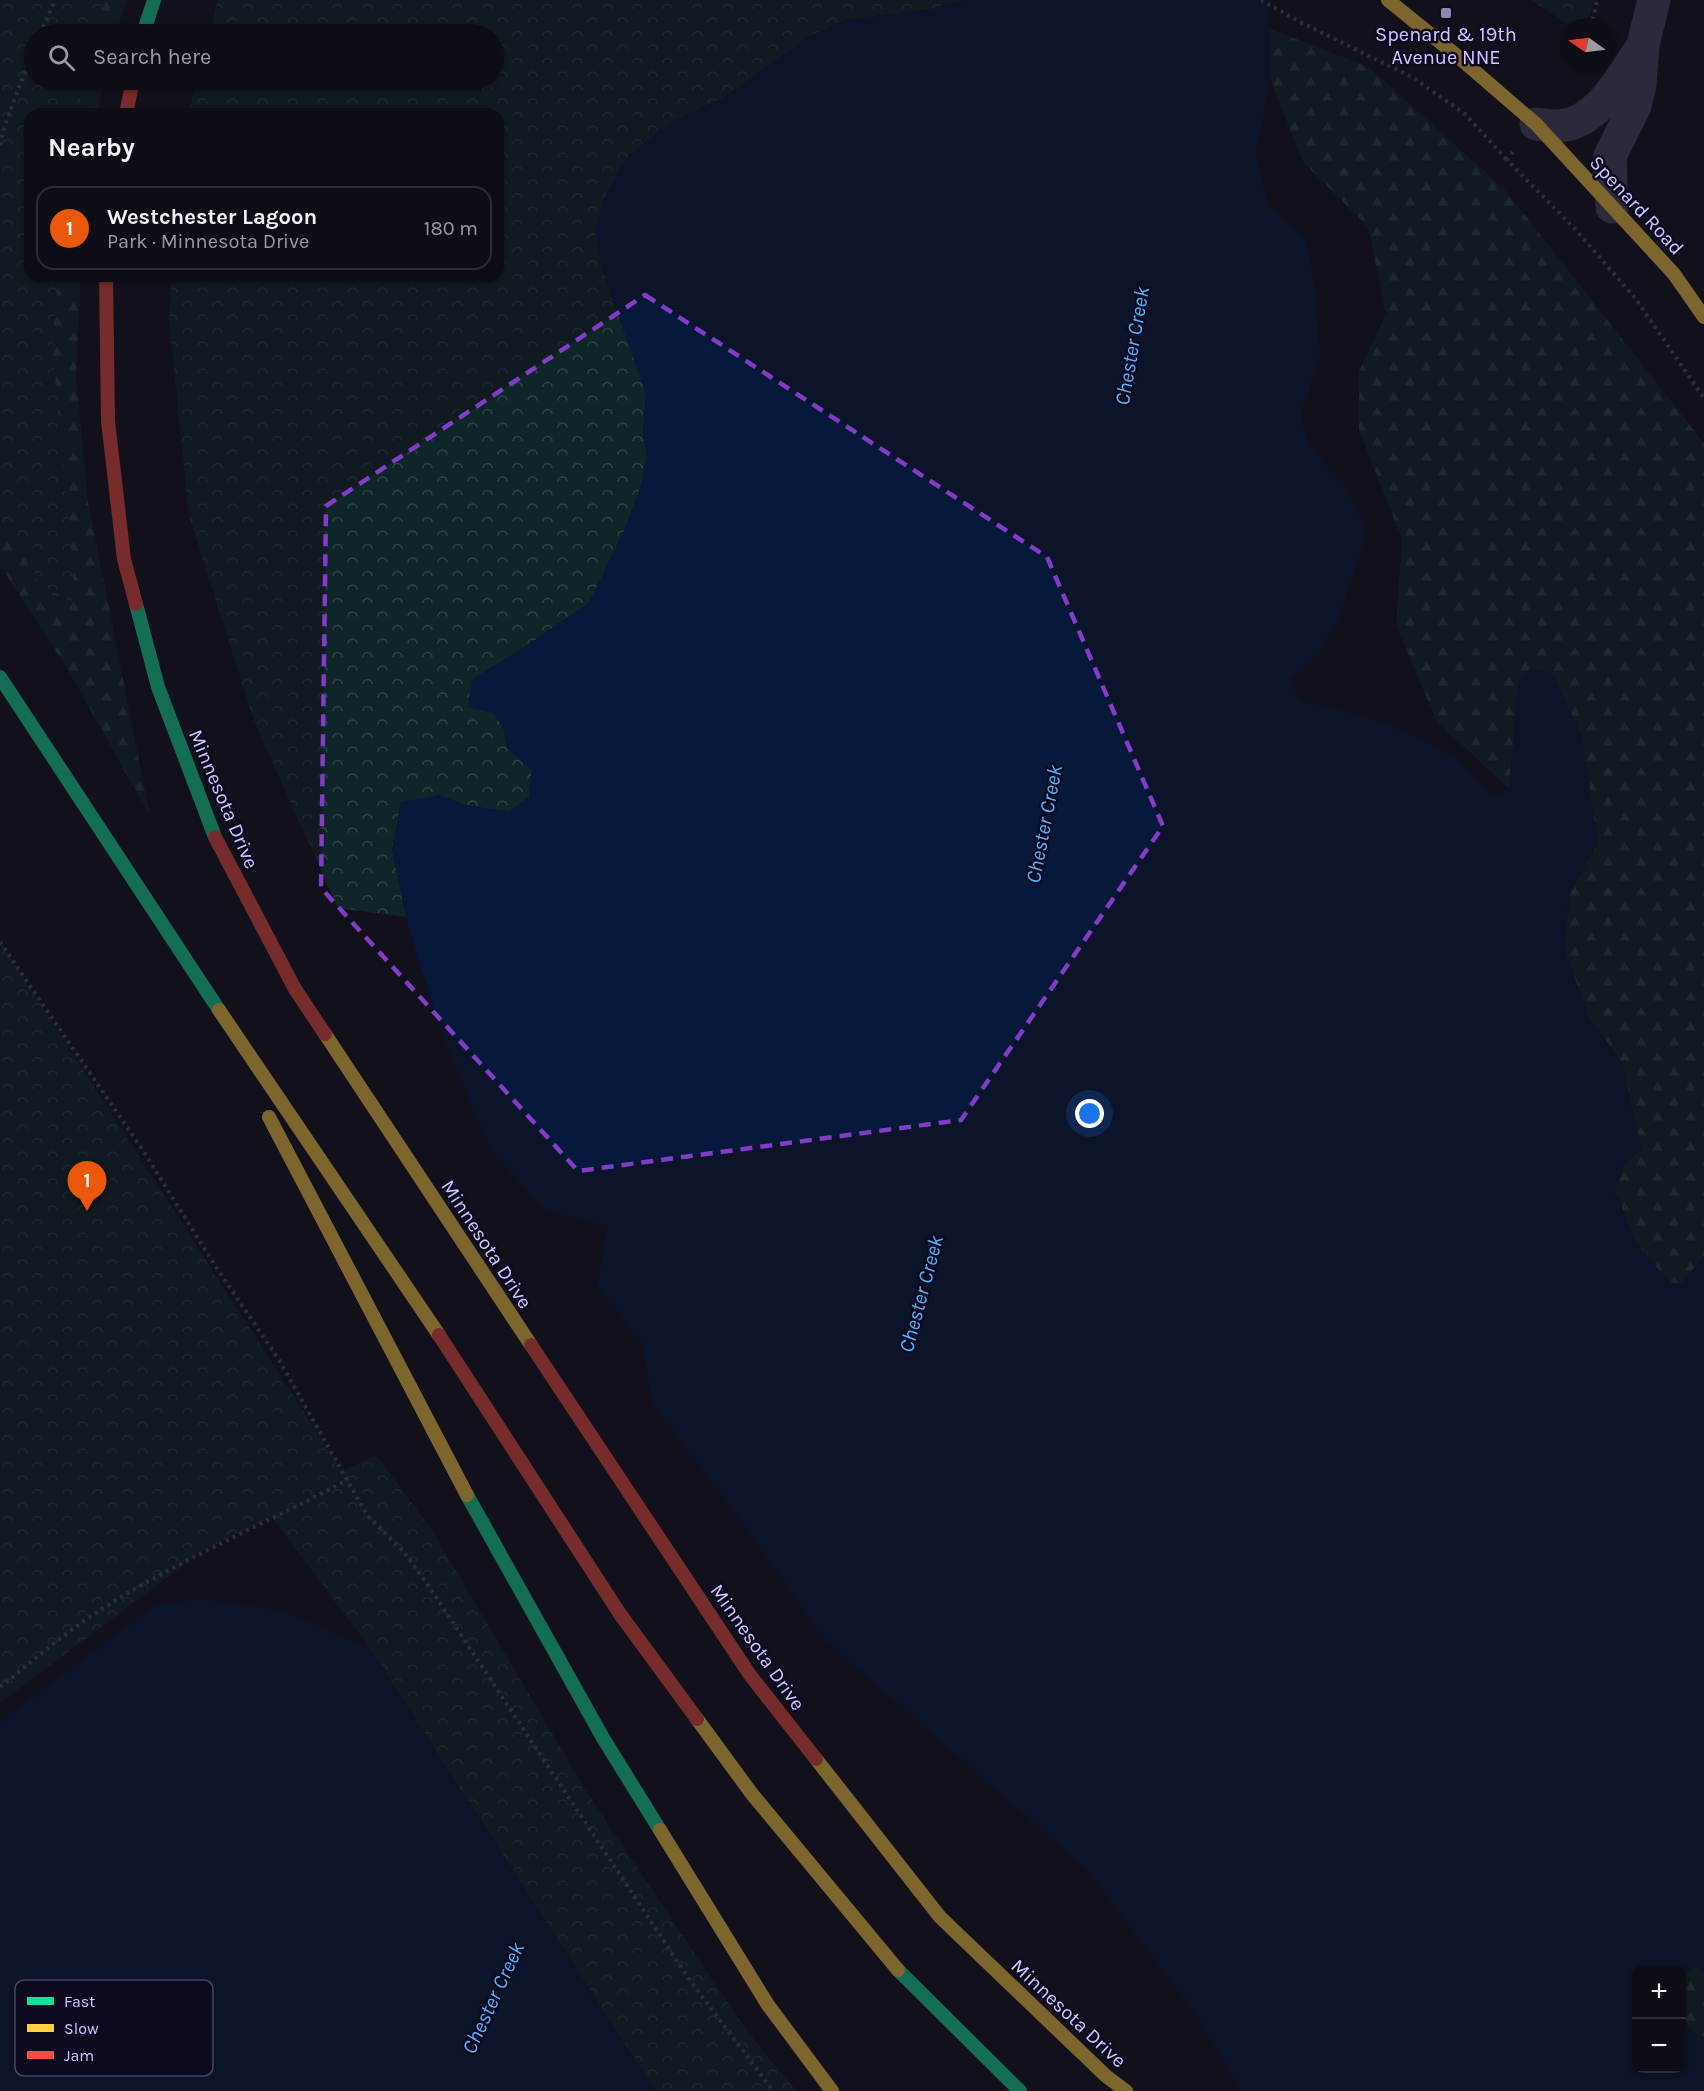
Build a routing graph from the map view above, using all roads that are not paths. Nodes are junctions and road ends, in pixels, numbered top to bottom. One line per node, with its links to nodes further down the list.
1 (154, 0): 4 (main road)
2 (1388, 0): 8 (main road, Spenard Road)
3 (1654, 0): 5 (street)
4 (146, 24)
5 (1643, 45): 8 (street); 9 (street)
6 (131, 90): 7 (main road)
7 (127, 108)
8 (1536, 124): 9 (main road, Spenard Road)
9 (1612, 207): 11 (main road, Spenard Road)
10 (106, 282): 18 (main road, Minnesota Drive)
11 (1704, 317)
12 (0, 676): 13 (main road)
13 (196, 977): 14 (main road); 17 (main road)
14 (251, 1082)
15 (262, 1103): 16 (main road)
16 (832, 2091)
17 (1020, 2091)
18 (1126, 2091)

